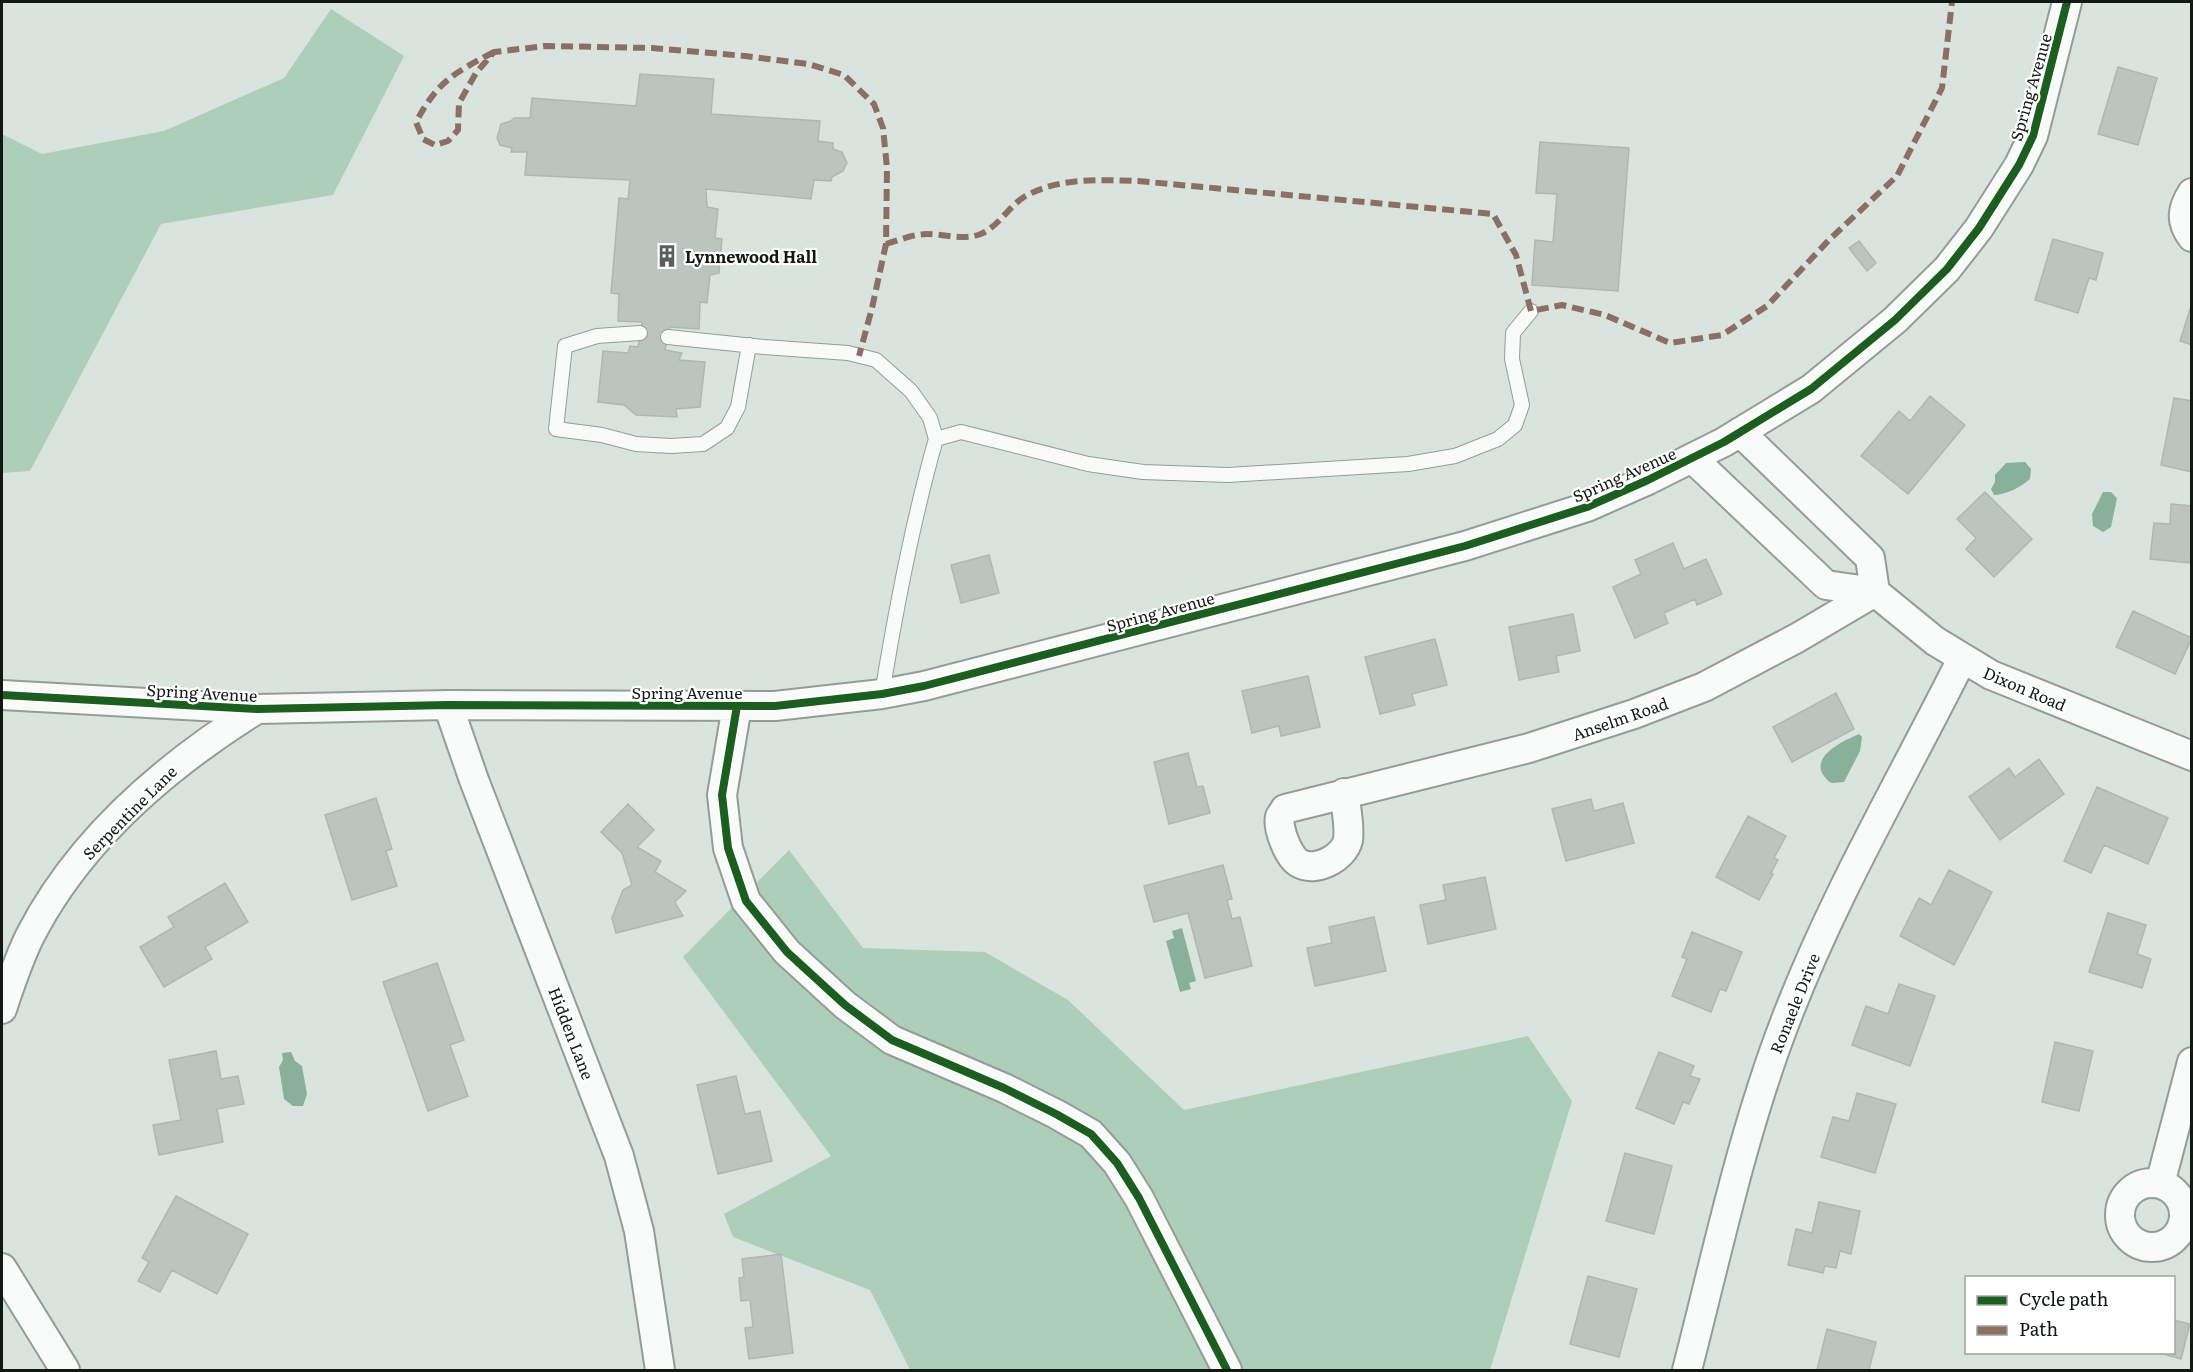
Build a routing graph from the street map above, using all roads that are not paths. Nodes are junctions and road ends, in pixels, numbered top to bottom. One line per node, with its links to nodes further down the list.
1 (2067, 2): 8 (street, Spring Avenue)
2 (2192, 193): 3 (street)
3 (2192, 237)
4 (1530, 311): 9 (lane)
5 (640, 333): 7 (lane)
6 (668, 337): 7 (lane)
7 (748, 345): 9 (lane)
8 (1740, 432): 10 (street, Spring Avenue); 11 (street)
9 (936, 439): 13 (lane)
10 (1692, 458): 11 (street); 13 (street, Spring Avenue)
11 (1875, 592): 12 (street, Dixon Road); 19 (street, Anselm Road)
12 (1962, 659): 18 (street, Dixon Road); 27 (street, Ronaele Drive)
13 (882, 694): 16 (street, Spring Avenue)
14 (2, 695): 17 (street, Spring Avenue)
15 (448, 705): 16 (street, Spring Avenue); 17 (street, Spring Avenue); 25 (street, Hidden Lane)
16 (737, 706): 26 (street)
17 (257, 709): 20 (street, Serpentine Lane)
18 (2192, 756)
19 (1344, 793)
20 (2, 1009)
21 (2192, 1062): 22 (street)
22 (2160, 1184)
23 (2, 1268): 24 (street)
24 (65, 1371)
25 (660, 1371)
26 (1227, 1371)
27 (1687, 1371)

